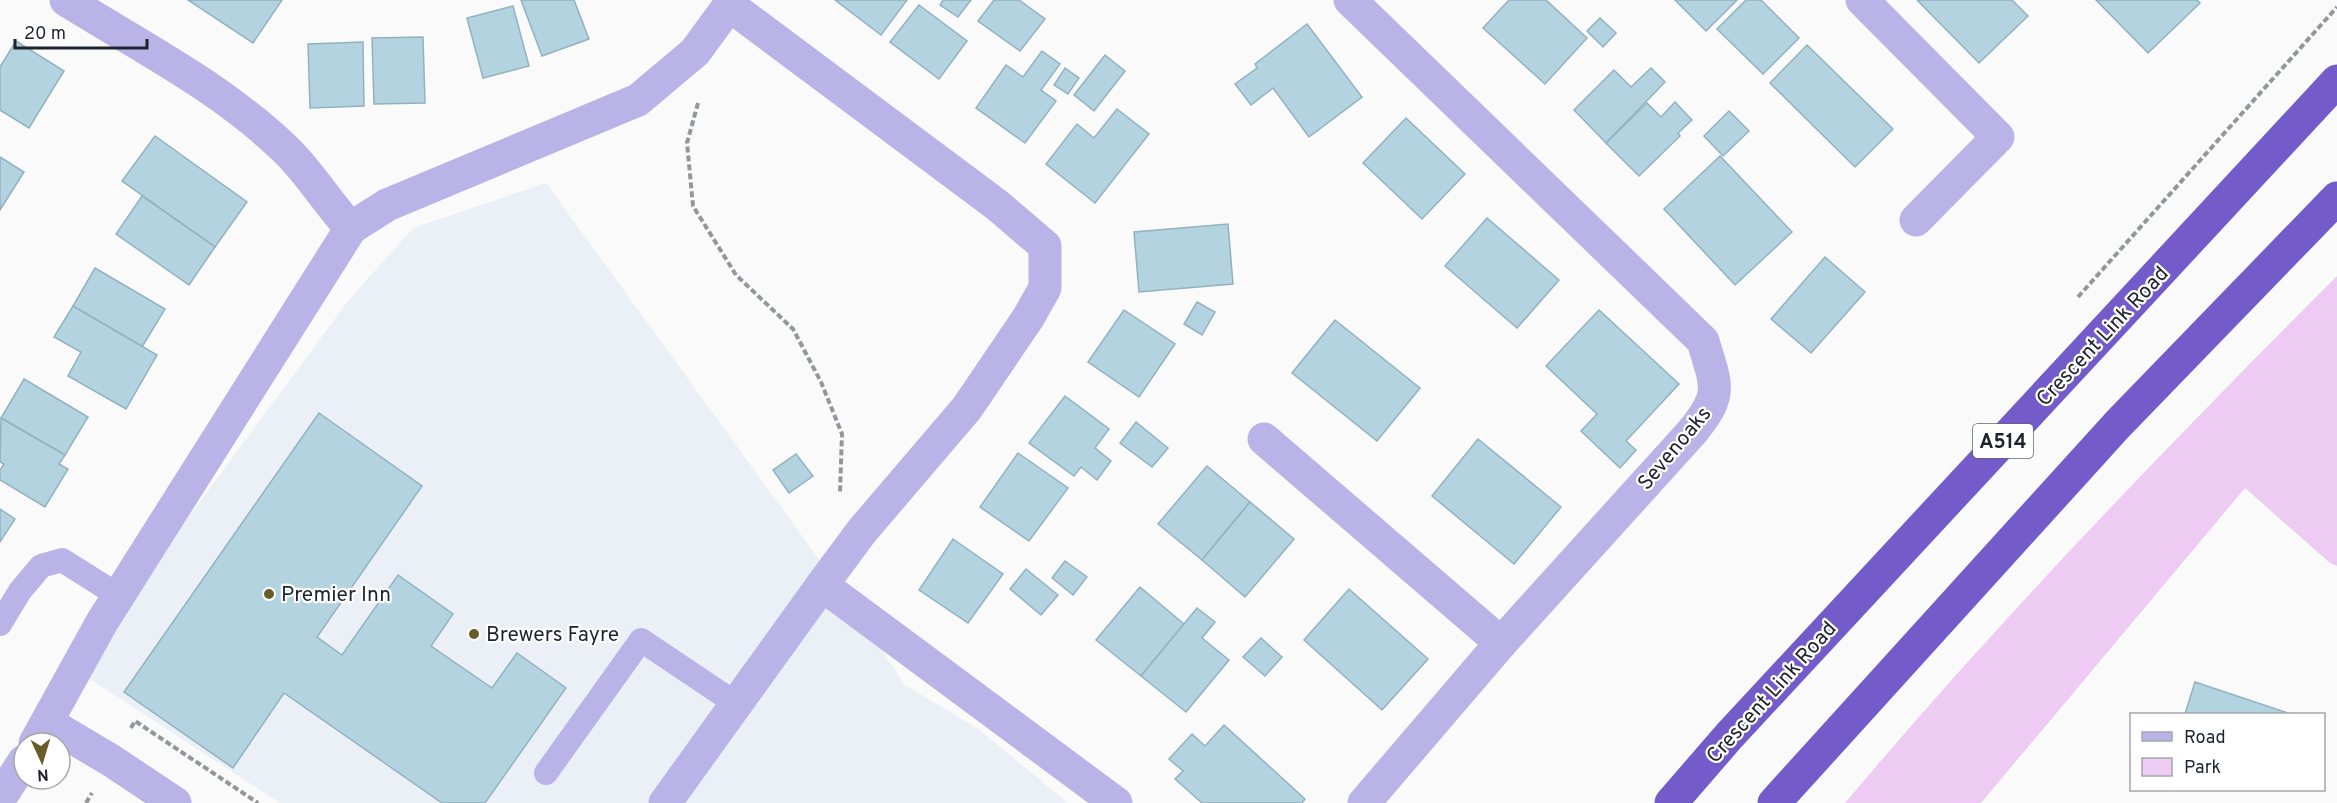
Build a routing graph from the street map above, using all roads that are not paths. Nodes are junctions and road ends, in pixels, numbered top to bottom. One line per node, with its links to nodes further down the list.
1 (66, 0): 8 (street)
2 (1350, 0): 13 (street, Sevenoaks)
3 (1862, 0): 7 (street)
4 (731, 3): 8 (street); 10 (street)
5 (2337, 81): 24 (highway, Crescent Link Road / A514)
6 (2337, 198): 25 (highway)
7 (1916, 220)
8 (351, 228): 11 (street)
9 (1264, 439): 13 (street)
10 (822, 585): 14 (street); 22 (street)
11 (119, 596): 12 (lane); 15 (street)
12 (0, 624)
13 (1501, 643): 23 (street, Sevenoaks)
14 (735, 703): 17 (lane); 21 (street)
15 (42, 731)
16 (72, 745): 20 (street)
17 (546, 773)
18 (12, 780): 19 (street)
19 (0, 798)
20 (175, 803)
21 (665, 803)
22 (1116, 803)
23 (1364, 803)
24 (1671, 803)
25 (1774, 803)

